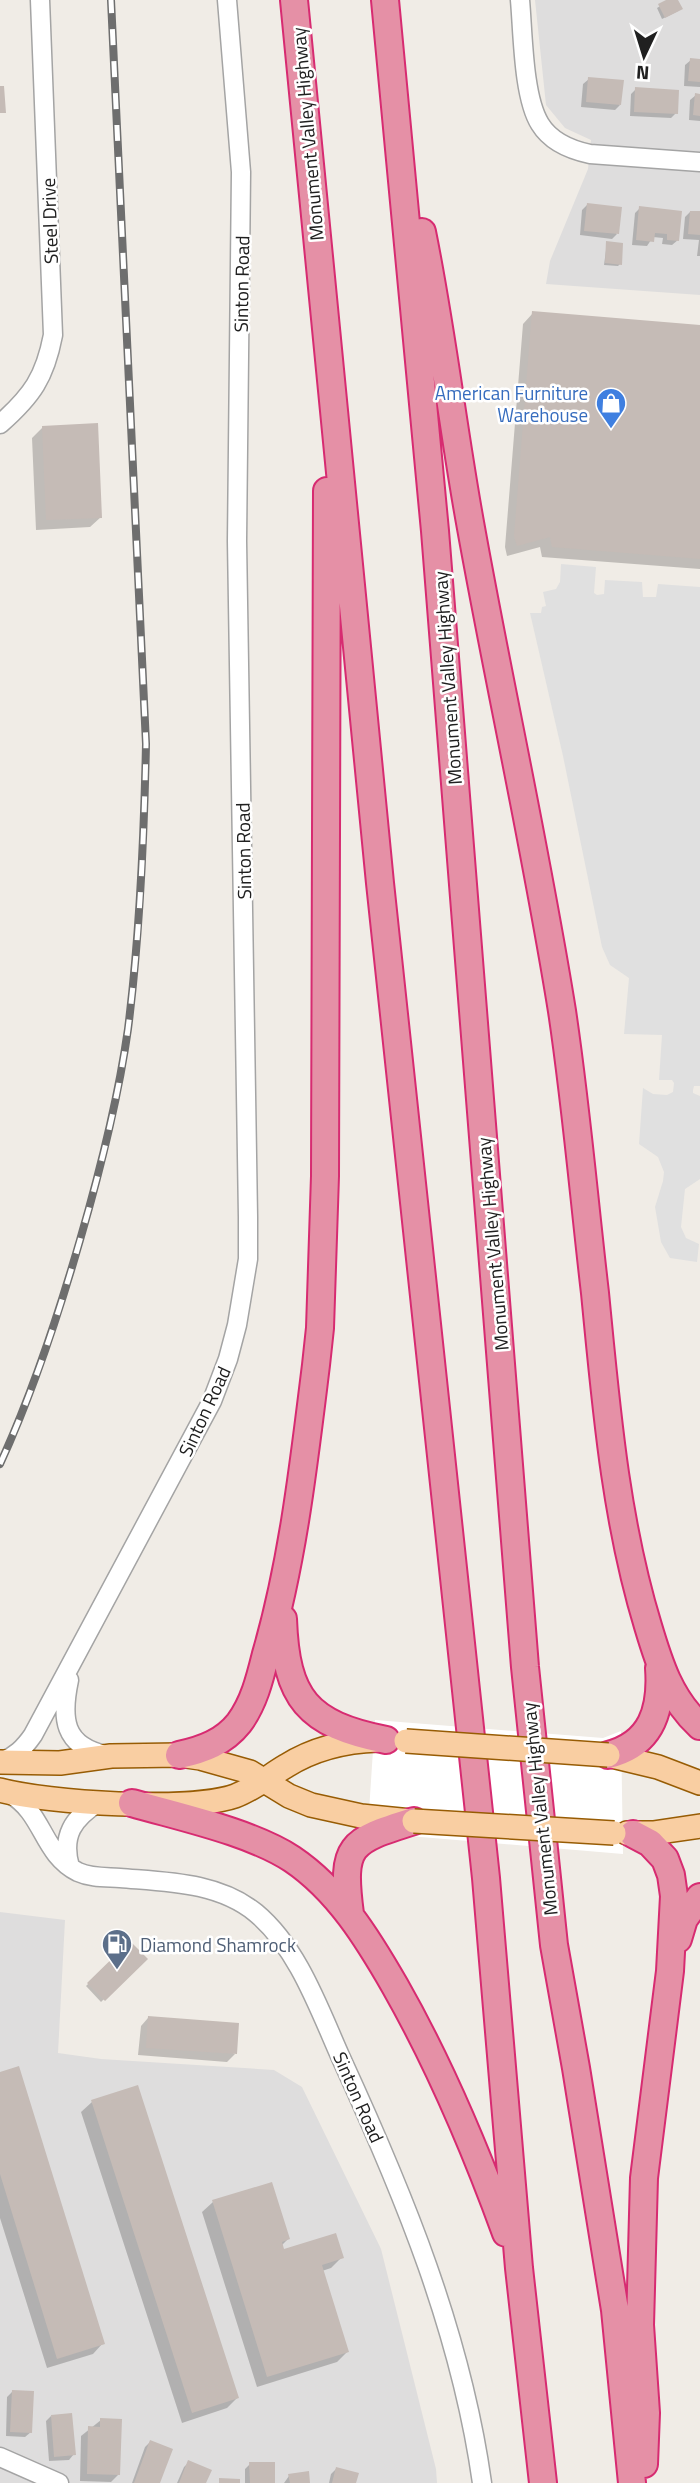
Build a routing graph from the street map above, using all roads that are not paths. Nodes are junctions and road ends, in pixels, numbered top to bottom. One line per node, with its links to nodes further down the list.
1 (40, 0): 9 (street, Steel Drive)
2 (227, 0): 12 (street, Sinton Road)
3 (294, 0): 8 (highway, Monument Valley Highway)
4 (386, 0): 6 (highway, Monument Valley Highway)
5 (520, 0): 7 (street)
6 (395, 101): 11 (highway); 36 (highway, Monument Valley Highway)
7 (700, 162)
8 (329, 370): 10 (highway); 31 (highway, Monument Valley Highway)
9 (0, 424)
10 (282, 1600): 14 (highway); 15 (highway)
11 (658, 1659): 13 (highway); 16 (highway)
12 (72, 1663): 17 (street, Sinton Road); 18 (street, Sinton Road)
13 (700, 1726)
14 (396, 1741): 16 (main road, bridge); 19 (main road)
15 (179, 1755): 17 (main road); 19 (main road)
16 (608, 1755): 20 (main road)
17 (111, 1756): 18 (main road)
18 (0, 1762)
19 (264, 1780): 23 (main road); 24 (main road)
20 (700, 1783)
21 (3, 1791): 22 (main road); 27 (street)
22 (99, 1802): 23 (main road); 27 (street)
23 (132, 1803): 29 (highway)
24 (414, 1822): 26 (main road, bridge); 29 (highway)
25 (700, 1826): 26 (main road)
26 (623, 1833): 30 (highway)
27 (70, 1867): 34 (street, Sinton Road)
28 (700, 1897): 30 (highway)
29 (350, 1914): 31 (highway)
30 (670, 1972): 37 (highway)
31 (519, 2268): 35 (highway, Monument Valley Highway)
32 (0, 2457): 33 (street)
33 (59, 2483)
34 (482, 2483)
35 (542, 2483)
36 (632, 2483)
37 (642, 2483)

